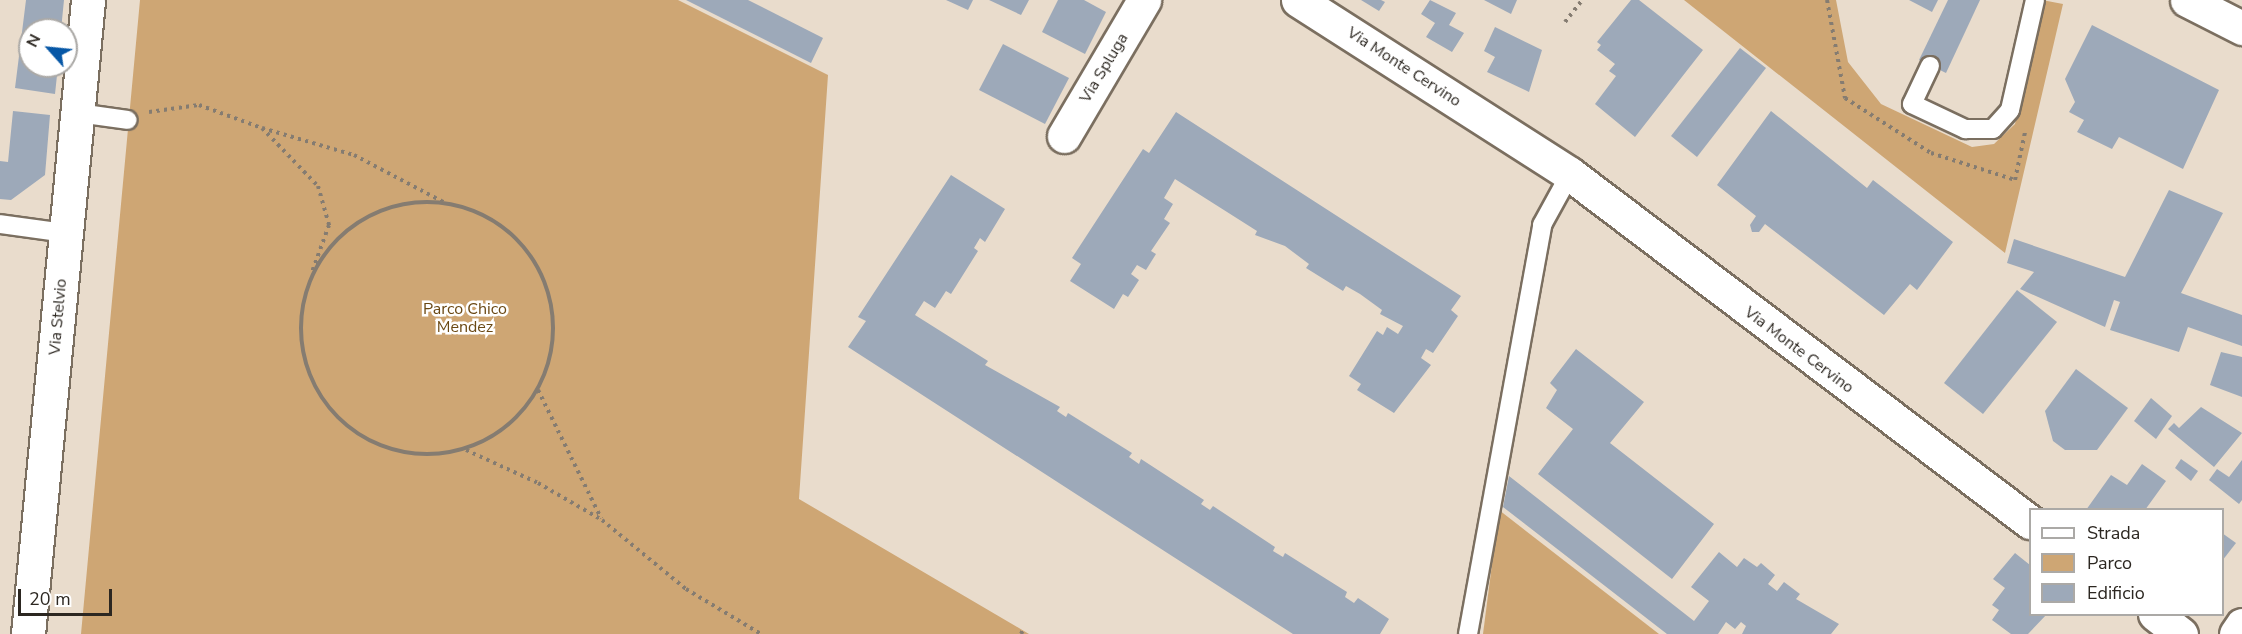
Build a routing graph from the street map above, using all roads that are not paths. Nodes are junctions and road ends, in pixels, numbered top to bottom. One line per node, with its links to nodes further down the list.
1 (88, 0): 8 (street, Via Stelvio)
2 (1144, 0): 10 (street, Via Spluga)
3 (1298, 0): 11 (street, Via Monte Cervino)
4 (2035, 0): 7 (lane)
5 (2187, 0): 6 (street)
6 (2242, 28)
7 (1930, 66)
8 (78, 113): 9 (lane); 13 (street, Via Stelvio)
9 (128, 120)
10 (1064, 136)
11 (1570, 174): 14 (street, Via Monte Cervino); 18 (lane)
12 (0, 224): 13 (lane)
13 (66, 233): 17 (street, Via Stelvio)
14 (2029, 520)
15 (2156, 616): 19 (street)
16 (2242, 625): 20 (street)
17 (28, 634)
18 (1468, 634)
19 (2181, 634)
20 (2236, 634)

